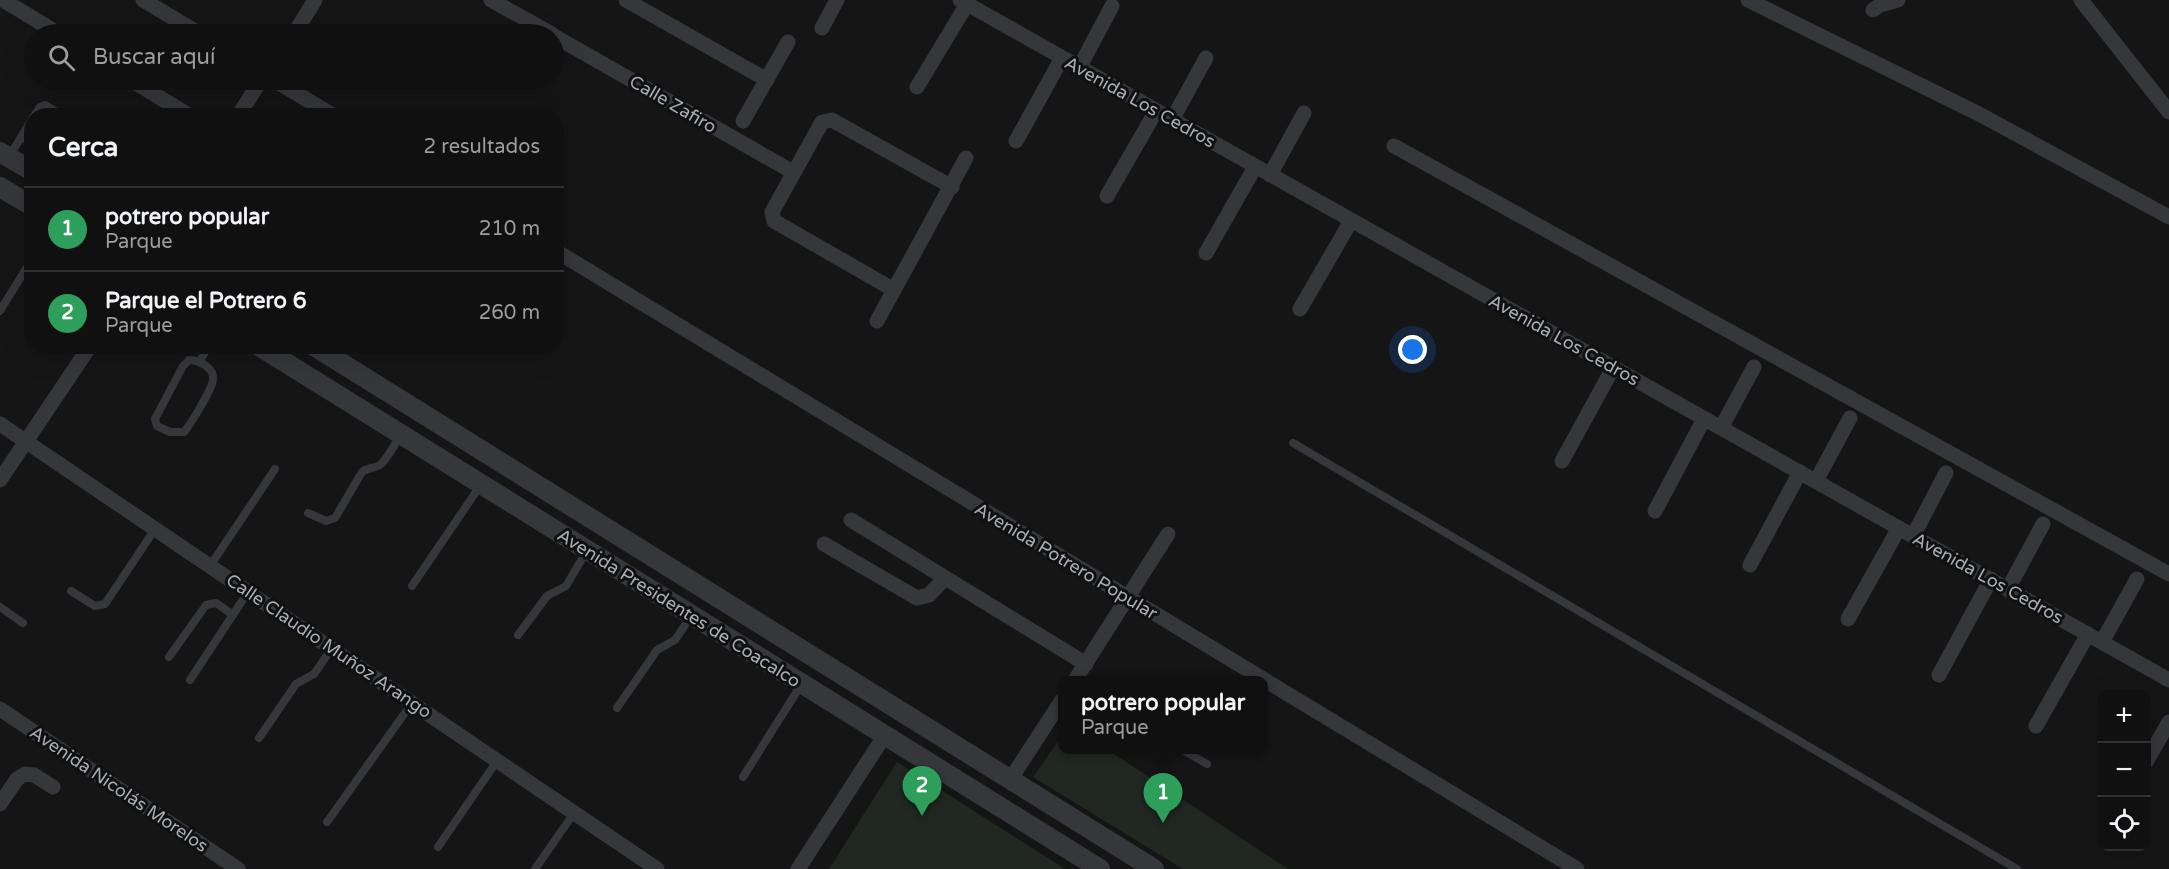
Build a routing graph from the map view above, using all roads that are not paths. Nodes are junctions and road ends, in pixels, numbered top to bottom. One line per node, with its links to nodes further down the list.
1 (3, 0): 14 (street)
2 (143, 0): 15 (street)
3 (491, 0): 17 (street, Calle Zafiro)
4 (626, 0): 24 (street)
5 (837, 0): 18 (street)
6 (1748, 0): 52 (street)
7 (1898, 0): 13 (street)
8 (2081, 0): 33 (street)
9 (312, 1): 16 (street)
10 (964, 2): 11 (street, Avenida Los Cedros); 25 (street)
11 (986, 6): 21 (street, Avenida Los Cedros)
12 (1112, 6): 23 (street)
13 (1874, 10)
14 (42, 24)
15 (183, 24)
16 (299, 24)
17 (534, 24)
18 (822, 28)
19 (564, 41): 46 (street, Calle Zafiro)
20 (788, 42): 24 (street)
21 (1062, 58): 23 (street, Avenida Los Cedros); 40 (street)
22 (1206, 58): 35 (street)
23 (1079, 68): 32 (street, Avenida Los Cedros)
24 (767, 80): 36 (street)
25 (917, 87)
26 (147, 90): 29 (street)
27 (255, 90): 30 (street)
28 (291, 90): 31 (street)
29 (177, 108)
30 (243, 108)
31 (321, 108)
32 (1156, 111): 35 (street, Avenida Los Cedros); 50 (street)
33 (2169, 112)
34 (1304, 113): 47 (street)
35 (1172, 120): 45 (street, Avenida Los Cedros)
36 (743, 121)
37 (24, 132): 38 (lane)
38 (21, 137): 39 (lane); 42 (lane)
39 (24, 139)
40 (1016, 141)
41 (1394, 146): 94 (street)
42 (4, 155): 44 (street)
43 (966, 158): 49 (street)
44 (24, 166)
45 (1255, 167): 47 (street, Avenida Los Cedros); 54 (street)
46 (793, 172): 49 (street); 57 (street)
47 (1269, 175): 53 (street, Avenida Los Cedros)
48 (0, 187): 51 (street)
49 (952, 187): 57 (street)
50 (1107, 196)
51 (24, 201)
52 (2169, 217)
53 (1351, 220): 58 (street); 67 (street, Avenida Los Cedros)
54 (1206, 253)
55 (564, 256): 102 (street, Avenida Potrero Popular)
56 (24, 271): 59 (lane)
57 (894, 290): 60 (street)
58 (1300, 309)
59 (0, 311)
60 (877, 321)
61 (85, 354): 73 (street)
62 (204, 354): 65 (lane)
63 (272, 354): 72 (street, Avenida Presidentes de Coacalco)
64 (327, 354): 133 (street, Avenida Presidentes de Coacalco)
65 (199, 362): 65 (lane)
66 (1754, 367): 71 (street)
67 (1613, 368): 69 (street, Avenida Los Cedros); 75 (street)
68 (1850, 418): 80 (street)
69 (1704, 419): 71 (street, Avenida Los Cedros); 82 (street)
70 (0, 424): 73 (street, Calle Claudio Muñoz Arango)
71 (1721, 428): 77 (street, Avenida Los Cedros)
72 (401, 435): 81 (street, Avenida Presidentes de Coacalco); 83 (lane)
73 (26, 442): 79 (street); 87 (street, Calle Claudio Muñoz Arango)
74 (1293, 443): 149 (lane)
75 (1562, 461)
76 (274, 469): 93 (lane)
77 (1800, 472): 80 (street, Avenida Los Cedros); 92 (street)
78 (1946, 473): 89 (street)
79 (0, 480)
80 (1816, 482): 86 (street, Avenida Los Cedros)
81 (481, 484): 91 (street, Avenida Presidentes de Coacalco); 98 (lane)
82 (1655, 511)
83 (308, 513)
84 (851, 520): 95 (street)
85 (2043, 524): 99 (street)
86 (1899, 528): 89 (street, Avenida Los Cedros); 106 (street)
87 (155, 529): 93 (street, Calle Claudio Muñoz Arango); 100 (lane)
88 (1168, 534): 102 (street)
89 (1913, 536): 96 (street, Avenida Los Cedros)
90 (824, 544): 95 (street)
91 (587, 550): 105 (street, Avenida Presidentes de Coacalco); 108 (lane)
92 (1750, 565)
93 (210, 566): 101 (street, Calle Claudio Muñoz Arango)
94 (2169, 574)
95 (945, 578): 112 (street)
96 (1991, 579): 99 (street, Avenida Los Cedros); 113 (street)
97 (2137, 579): 109 (street)
98 (412, 586)
99 (2008, 589): 109 (street, Avenida Los Cedros)
100 (71, 591)
101 (248, 592): 104 (lane); 110 (street, Calle Claudio Muñoz Arango)
102 (1127, 598): 112 (street); 115 (street, Avenida Potrero Popular)
103 (0, 606): 107 (lane)
104 (233, 615): 111 (lane); 116 (lane)
105 (692, 615): 119 (street, Avenida Presidentes de Coacalco); 122 (lane)
106 (1848, 619)
107 (23, 623)
108 (518, 635)
109 (2095, 638): 117 (street, Avenida Los Cedros); 125 (street)
110 (332, 648): 120 (street, Calle Claudio Muñoz Arango); 127 (lane)
111 (170, 657)
112 (1086, 664): 114 (street)
113 (1939, 675)
114 (1078, 676)
115 (1257, 676)
116 (190, 680)
117 (2169, 680)
118 (1268, 683): 148 (street, Avenida Potrero Popular)
119 (802, 684): 126 (street, Avenida Presidentes de Coacalco); 132 (lane)
120 (412, 703): 130 (street, Calle Claudio Muñoz Arango); 137 (lane)
121 (1058, 706): 133 (street)
122 (617, 708)
123 (0, 709): 142 (street, Avenida Nicolás Morelos)
124 (2169, 722): 128 (street)
125 (2036, 726)
126 (885, 735): 140 (street, Avenida Presidentes de Coacalco); 145 (street)
127 (259, 738)
128 (2151, 753)
129 (1190, 754): 131 (lane)
130 (497, 760): 136 (street, Calle Claudio Muñoz Arango); 139 (lane)
131 (1207, 764)
132 (743, 777)
133 (1010, 780): 138 (street, Avenida Presidentes de Coacalco)
134 (53, 787): 135 (street)
135 (0, 804)
136 (574, 813): 141 (street, Calle Claudio Muñoz Arango); 143 (lane)
137 (327, 822)
138 (1097, 834): 140 (street); 147 (street, Avenida Presidentes de Coacalco)
139 (438, 847)
140 (1082, 858): 146 (street, Avenida Presidentes de Coacalco)
141 (641, 864): 144 (street, Calle Claudio Muñoz Arango)
142 (238, 869)
143 (535, 869)
144 (657, 869)
145 (798, 869)
146 (1100, 869)
147 (1154, 869)
148 (1577, 869)
149 (2017, 869)

